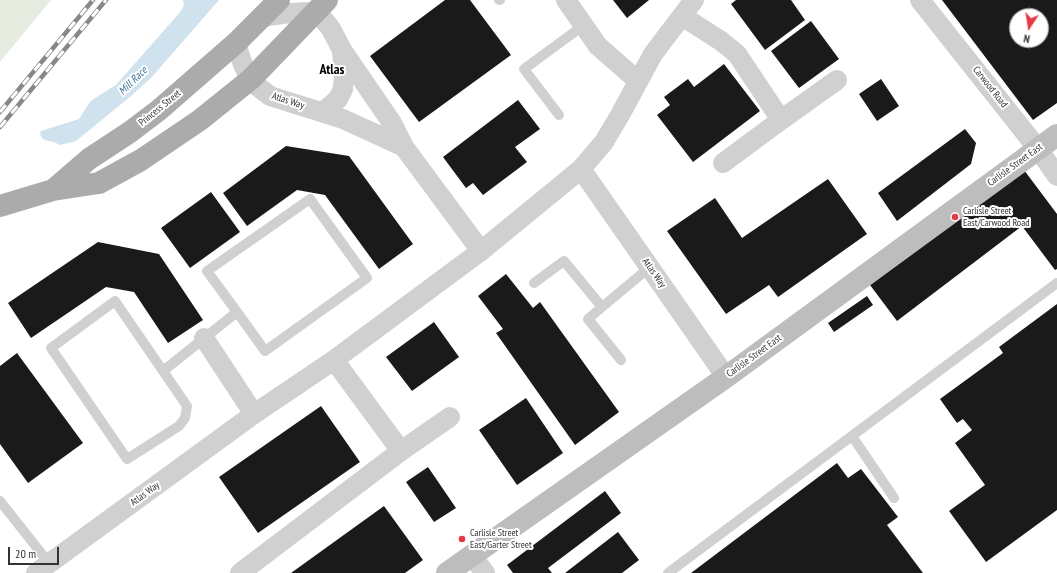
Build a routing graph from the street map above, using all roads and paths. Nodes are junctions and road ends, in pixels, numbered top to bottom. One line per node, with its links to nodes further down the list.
1 (279, 0): 7 (main road, Princess Street)
2 (566, 0): 8 (street)
3 (694, 0): 6 (street, Atlas Way)
4 (920, 0): 19 (street, Carwood Road)
5 (322, 6): 7 (street); 10 (street, Atlas Way); 11 (main road)
6 (682, 16): 13 (street, Atlas Way); 16 (street)
7 (261, 17): 9 (main road, Princess Street)
8 (584, 25): 13 (street); 15 (lane)
9 (237, 42): 11 (street, Atlas Way); 23 (main road, Princess Street)
10 (342, 50): 14 (street, Atlas Way); 18 (street, Atlas Way)
11 (251, 79): 14 (street, Atlas Way); 23 (main road)
12 (837, 80): 16 (street)
13 (638, 81): 21 (street, Atlas Way)
14 (324, 112): 18 (street, Atlas Way)
15 (559, 115)
16 (781, 120): 20 (street)
17 (1057, 135): 19 (main road, Carlisle Street East)
18 (404, 147): 25 (street, Atlas Way)
19 (1038, 149): 22 (street, Carwood Road); 35 (main road, Carlisle Street East)
20 (723, 163)
21 (581, 169): 25 (street, Atlas Way); 26 (street, Atlas Way)
22 (1057, 176)
23 (53, 190): 24 (main road)
24 (0, 206)
25 (481, 251): 32 (street, Atlas Way)
26 (650, 267): 29 (lane); 35 (street, Atlas Way)
27 (534, 283): 29 (lane)
28 (1057, 283): 38 (lane)
29 (602, 308): 33 (lane)
30 (237, 312): 30 (lane); 31 (lane)
31 (204, 338): 34 (lane); 36 (street)
32 (334, 360): 36 (street, Atlas Way); 39 (street)
33 (621, 360)
34 (163, 371): 34 (lane)
35 (726, 377): 42 (main road, Carlisle Street East)
36 (254, 414): 43 (street, Atlas Way)
37 (450, 417): 39 (street)
38 (852, 436): 40 (lane); 47 (lane)
39 (401, 451): 44 (street)
40 (894, 498)
41 (0, 501): 43 (lane)
42 (472, 555): 45 (main road, Carlisle Street East); 46 (street)
43 (42, 568)
44 (240, 573)
45 (447, 573)
46 (485, 573)
47 (668, 573)

